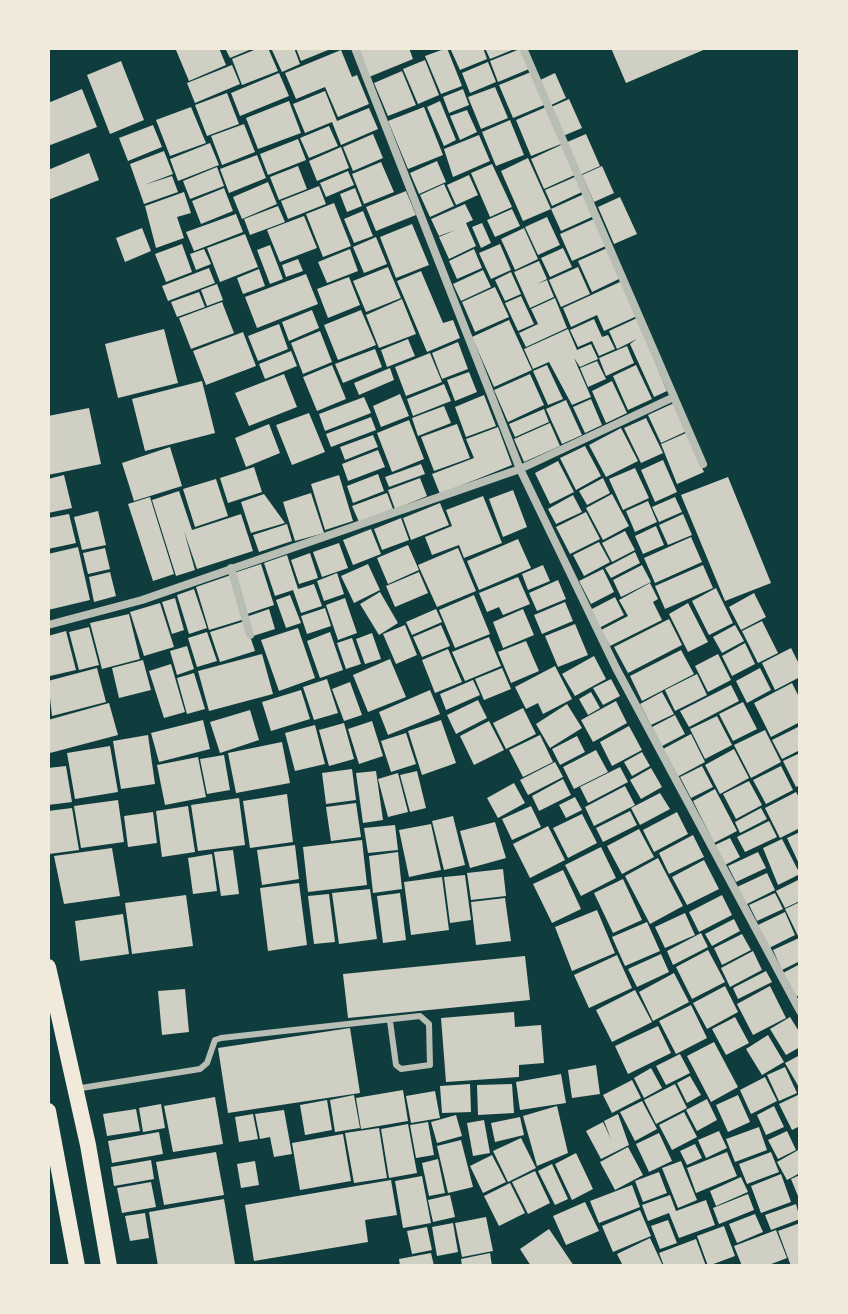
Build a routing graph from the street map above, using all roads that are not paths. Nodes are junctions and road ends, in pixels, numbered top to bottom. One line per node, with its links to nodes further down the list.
1 (355, 48): 5 (street)
2 (523, 48): 3 (street)
3 (674, 397): 4 (street); 5 (street)
4 (703, 464)
5 (520, 469): 6 (street); 10 (street)
6 (231, 568): 7 (street); 8 (street)
7 (48, 625)
8 (250, 635)
9 (48, 967): 12 (main road)
10 (800, 1011)
11 (390, 1021): 11 (lane); 12 (lane)
12 (75, 1089): 15 (main road)
13 (48, 1111): 14 (main road)
14 (77, 1266)
15 (109, 1266)

